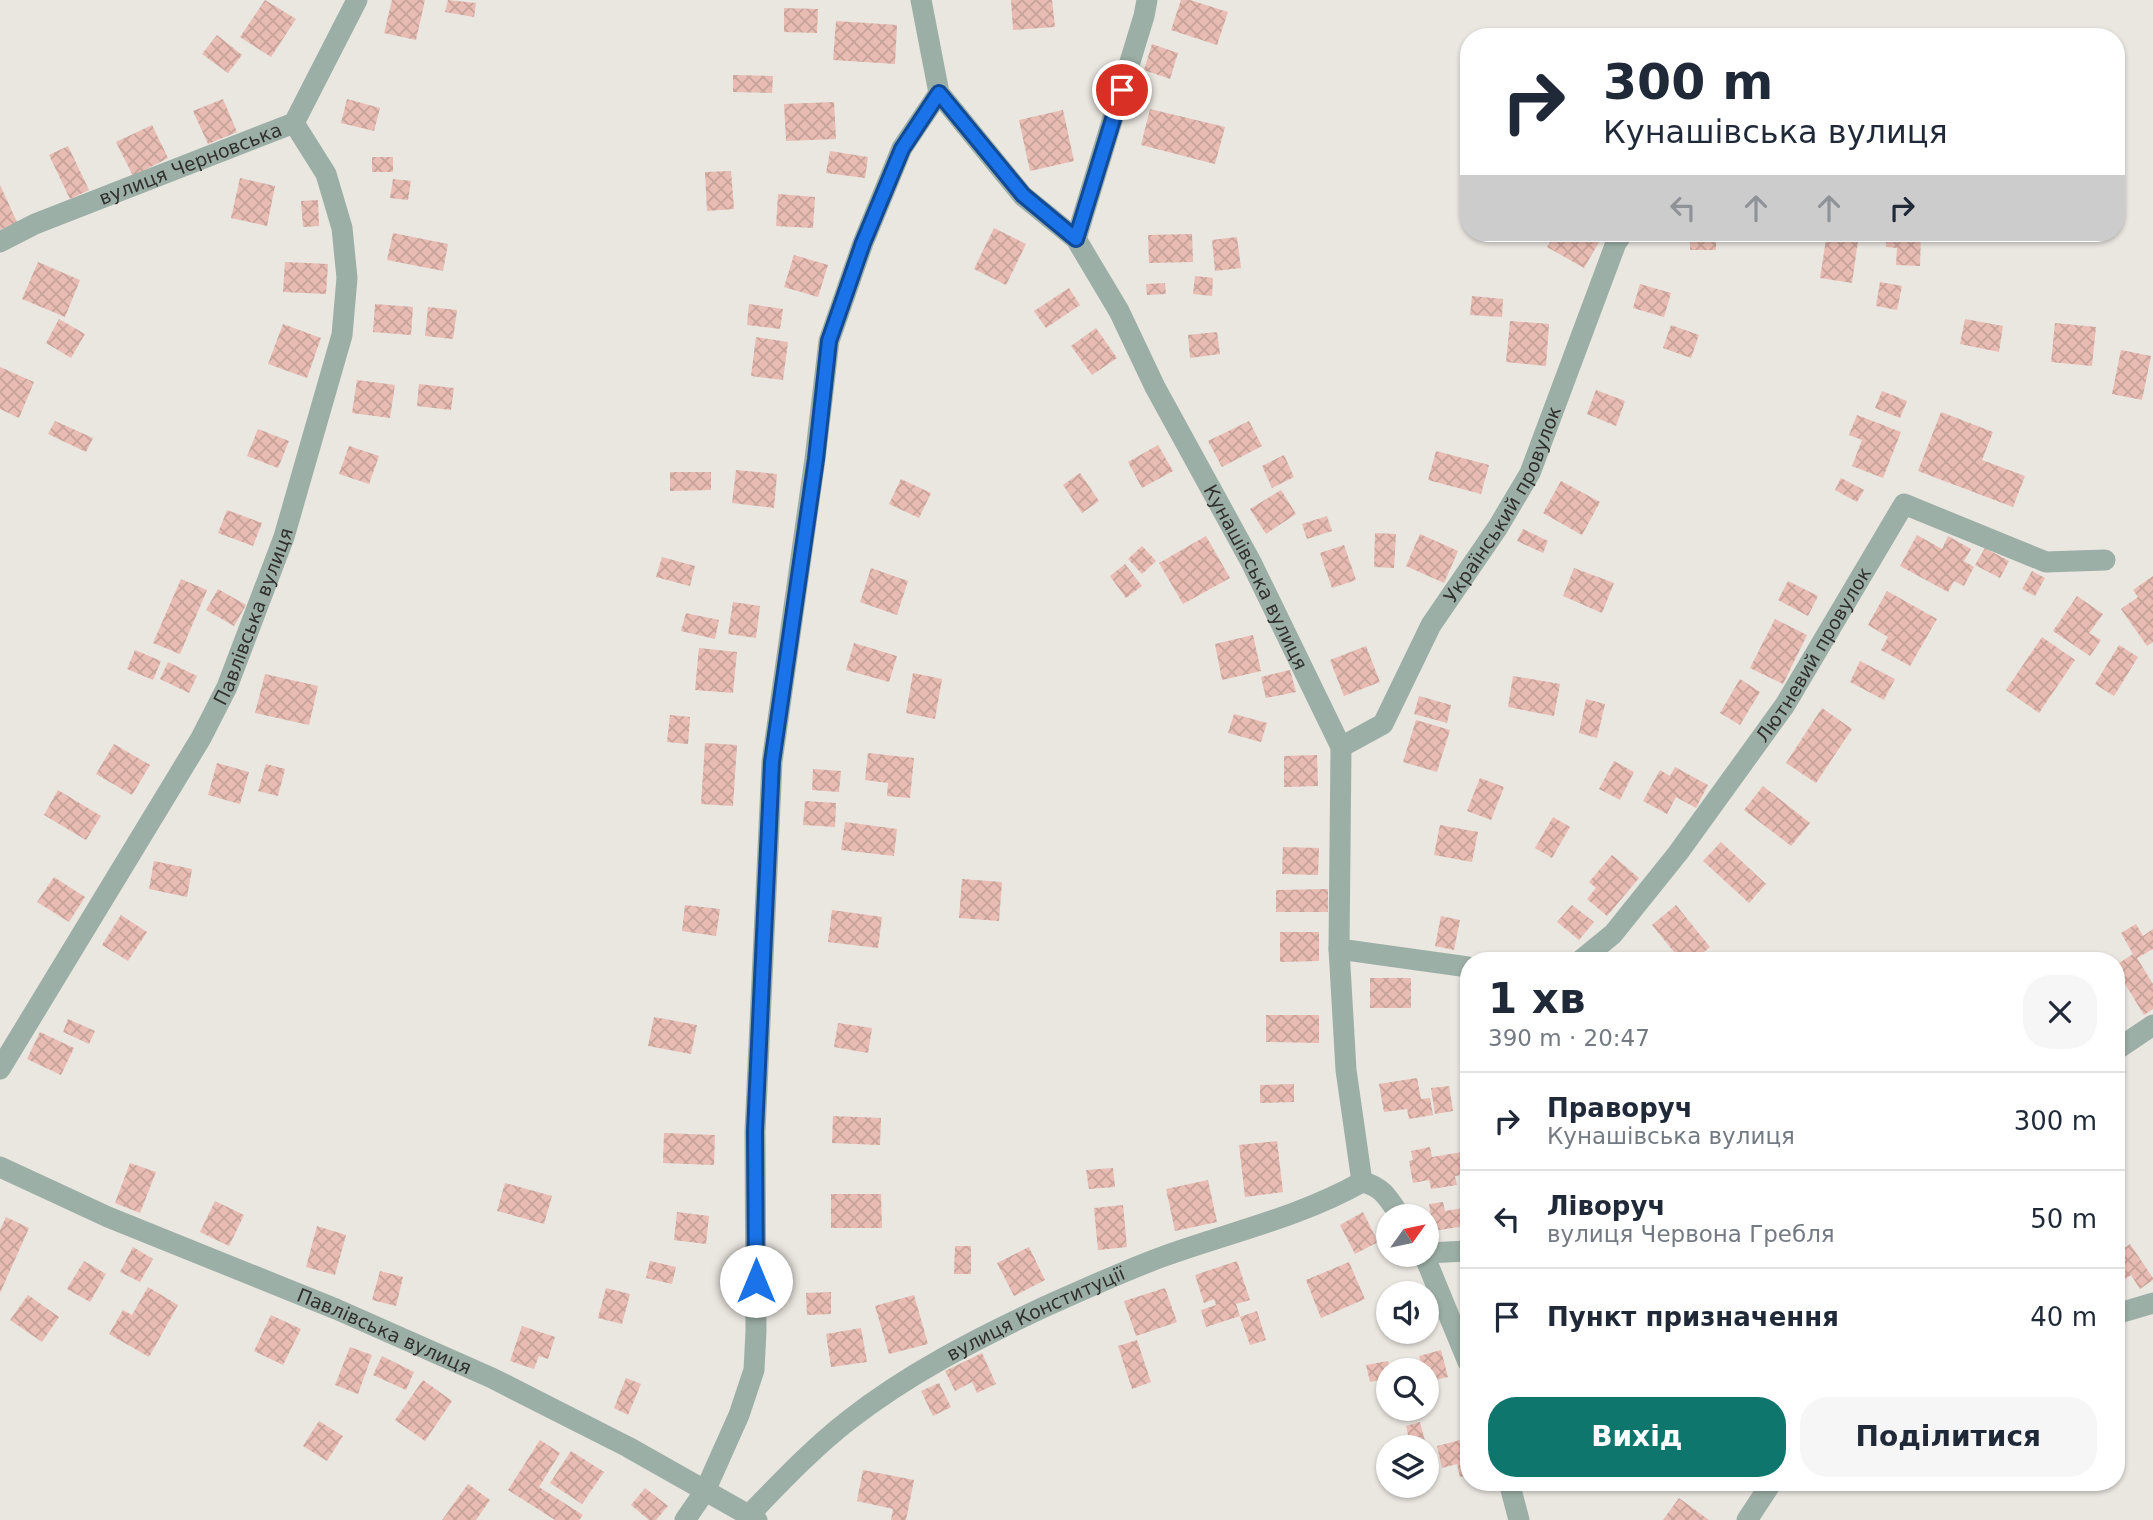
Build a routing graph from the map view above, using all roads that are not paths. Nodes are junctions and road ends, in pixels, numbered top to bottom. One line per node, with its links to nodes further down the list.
1 (357, 0): 5 (street, вулиця Черновська)
2 (921, 0): 4 (street, Кунашівська вулиця)
3 (1147, 0): 6 (street)
4 (939, 93): 6 (street, Кунашівська вулиця); 26 (street)
5 (294, 123): 7 (street, вулиця Черновська); 16 (street, Павлівська вулиця)
6 (1076, 239): 10 (street, Кунашівська вулиця)
7 (0, 242)
8 (1617, 242): 10 (street, Український провулок)
9 (2105, 560): 12 (street, Лютневий провулок)
10 (1341, 747): 11 (street, Кунашівська вулиця)
11 (1339, 949): 13 (street); 18 (street, Кунашівська вулиця)
12 (1591, 952)
13 (1460, 966)
14 (2153, 1025): 15 (street)
15 (2125, 1044)
16 (0, 1069)
17 (0, 1167): 26 (street, Павлівська вулиця)
18 (1362, 1182): 19 (street); 29 (street, вулиця Конституції)
19 (1393, 1204)
20 (1460, 1252): 21 (street)
21 (1439, 1253)
22 (1430, 1267): 25 (street)
23 (2153, 1303): 24 (street)
24 (2125, 1311)
25 (1460, 1342)
26 (705, 1491): 29 (street, Павлівська вулиця); 30 (street)
27 (1511, 1491): 31 (street)
28 (1766, 1491): 32 (street)
29 (752, 1518)
30 (685, 1520)
31 (1519, 1520)
32 (1747, 1520)

